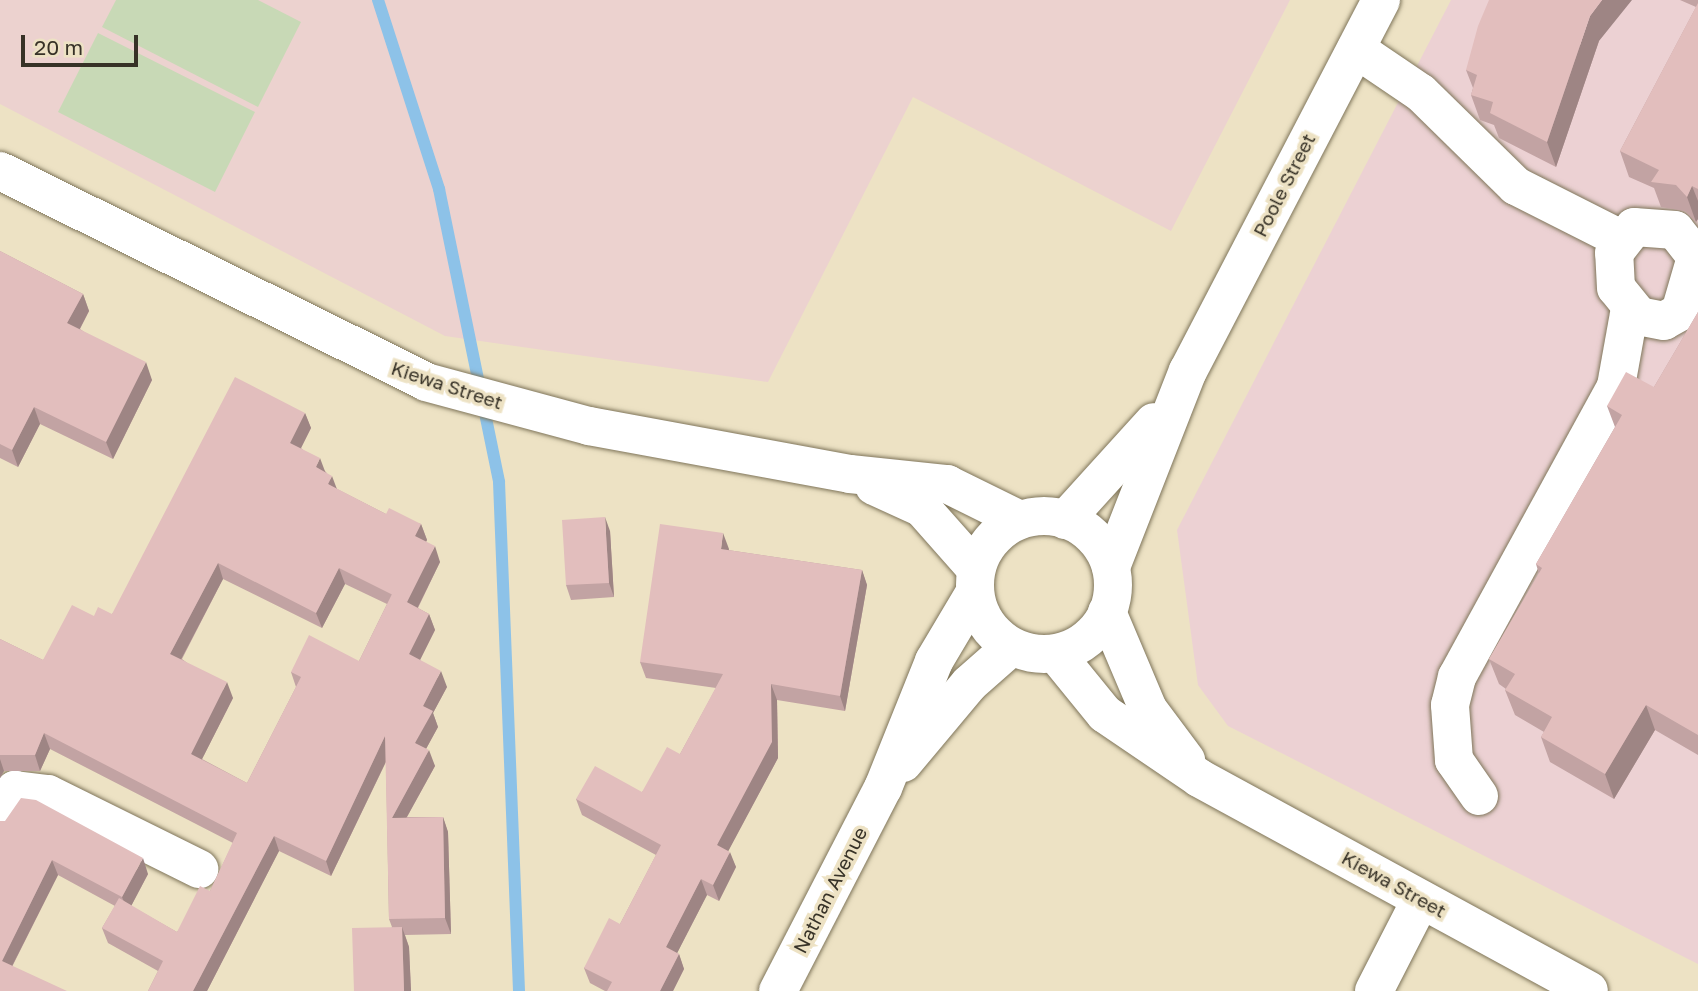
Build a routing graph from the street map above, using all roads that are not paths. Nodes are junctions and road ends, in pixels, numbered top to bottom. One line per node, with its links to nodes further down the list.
1 (1381, 0): 2 (street, Poole Street)
2 (1356, 49): 4 (street); 6 (street, Poole Street)
3 (0, 171): 7 (street, Kiewa Street)
4 (1621, 239): 5 (street); 5 (street)
5 (1630, 308): 17 (street)
6 (1188, 371): 9 (street, Poole Street); 10 (street, Poole Street)
7 (850, 474): 8 (street, Kiewa Street); 11 (street, Kiewa Street)
8 (1020, 520): 9 (street); 11 (street)
9 (1065, 520): 10 (street)
10 (1111, 567): 12 (street)
11 (976, 580): 13 (street); 16 (street, Nathan Avenue)
12 (1107, 612): 14 (street); 15 (street, Kiewa Street)
13 (1011, 647): 14 (street); 16 (street, Nathan Avenue)
14 (1056, 654): 15 (street, Kiewa Street)
15 (1199, 778): 20 (street, Kiewa Street)
16 (883, 789): 21 (street, Nathan Avenue)
17 (1479, 796)
18 (0, 818): 19 (street)
19 (199, 869)
20 (1421, 899): 22 (street); 23 (street, Kiewa Street)
21 (778, 991)
22 (1374, 991)
23 (1589, 991)

